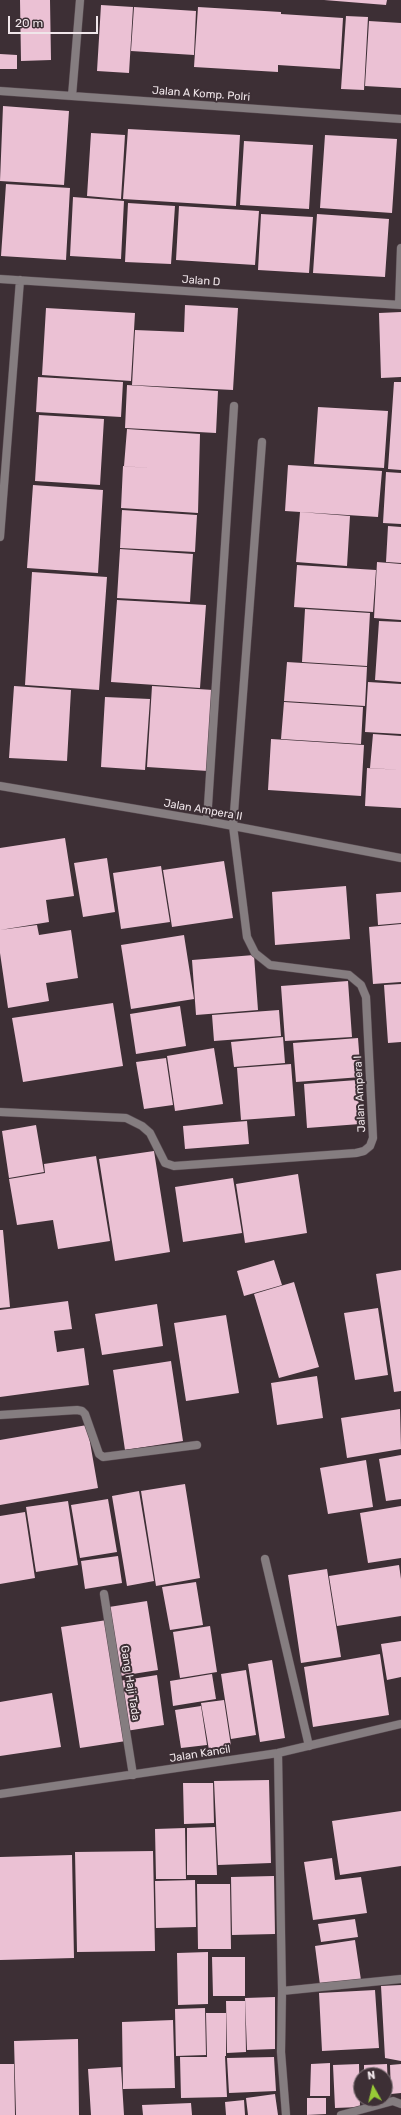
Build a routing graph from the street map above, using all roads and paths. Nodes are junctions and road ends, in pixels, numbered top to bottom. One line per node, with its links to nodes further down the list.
1 (80, 0): 3 (street)
2 (0, 91): 3 (street, Jalan A Komp. Polri)
3 (72, 96): 4 (street, Jalan A Komp. Polri)
4 (401, 119)
5 (401, 248): 8 (street)
6 (0, 279): 7 (street, Jalan D)
7 (20, 280): 8 (street, Jalan D); 11 (street)
8 (400, 305)
9 (234, 406): 13 (street)
10 (262, 442): 14 (street, Jalan Ampera I)
11 (0, 537)
12 (0, 786): 13 (street, Jalan Ampera II)
13 (207, 821): 14 (street, Jalan Ampera II)
14 (234, 826): 15 (street, Jalan Ampera II); 16 (street, Jalan Ampera I)
15 (401, 858)
16 (0, 1112)
17 (0, 1415): 18 (street)
18 (197, 1445)
19 (265, 1559): 22 (street)
20 (104, 1594): 24 (street, Gang Haji Tada)
21 (401, 1724): 22 (street, Jalan Kancil)
22 (309, 1746): 23 (street, Jalan Kancil)
23 (278, 1753): 24 (street, Jalan Kancil); 27 (street)
24 (133, 1775): 25 (street, Jalan Kancil)
25 (0, 1794)
26 (401, 1980): 27 (street)
27 (282, 1991): 29 (street)
28 (401, 2104): 30 (street)
29 (286, 2115)
30 (341, 2115)

